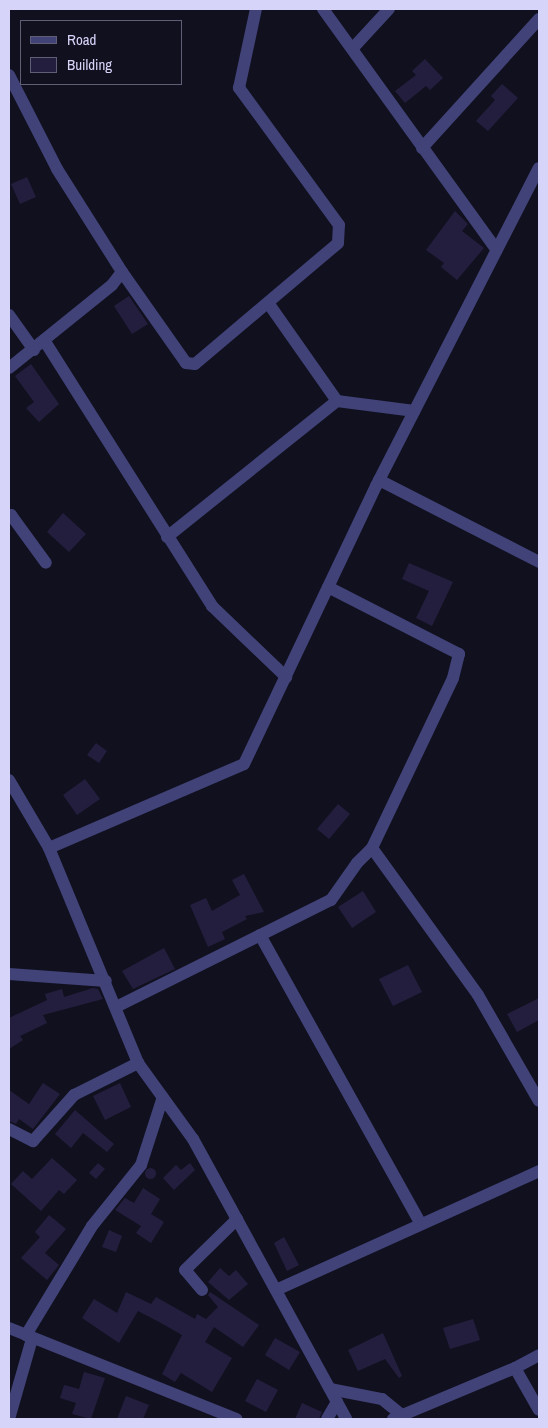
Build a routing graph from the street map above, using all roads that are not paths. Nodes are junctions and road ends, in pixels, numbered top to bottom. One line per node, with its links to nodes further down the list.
1 (256, 9): 11 (street)
2 (323, 9): 5 (street)
3 (389, 9): 5 (street)
4 (539, 19): 7 (street)
5 (353, 48): 7 (street)
6 (9, 75): 10 (street)
7 (422, 148): 9 (street)
8 (539, 168): 9 (street)
9 (497, 250): 17 (street)
10 (122, 272): 11 (street); 13 (street)
11 (268, 303): 16 (street)
12 (9, 315): 14 (street)
13 (44, 340): 14 (street); 20 (street)
14 (34, 350): 15 (street)
15 (9, 368)
16 (337, 401): 17 (street); 20 (street)
17 (414, 411): 18 (street)
18 (379, 480): 21 (street); 23 (street)
19 (9, 517): 22 (street)
20 (167, 536): 24 (street)
21 (539, 562)
22 (46, 563)
23 (328, 586): 24 (street); 27 (street)
24 (286, 677): 26 (street)
25 (9, 780): 26 (street)
26 (49, 848): 30 (street)
27 (372, 848): 28 (street); 34 (street)
28 (260, 935): 31 (street); 38 (street)
29 (9, 974): 30 (street)
30 (106, 981): 31 (street)
31 (116, 1007): 32 (street)
32 (138, 1063): 33 (street); 35 (street)
33 (162, 1097): 37 (street); 42 (street)
34 (539, 1101)
35 (9, 1129)
36 (539, 1171): 38 (street)
37 (236, 1219): 39 (street); 40 (street)
38 (421, 1224): 40 (street)
39 (202, 1290)
40 (276, 1290): 45 (street)
41 (9, 1328): 42 (street)
42 (29, 1337): 49 (street); 50 (street)
43 (539, 1355): 44 (street)
44 (515, 1368): 47 (street); 48 (street)
45 (330, 1389): 46 (street); 48 (street)
46 (337, 1402): 51 (street); 52 (street)
47 (539, 1410)
48 (398, 1417)
49 (10, 1419)
50 (236, 1419)
51 (327, 1419)
52 (346, 1419)

